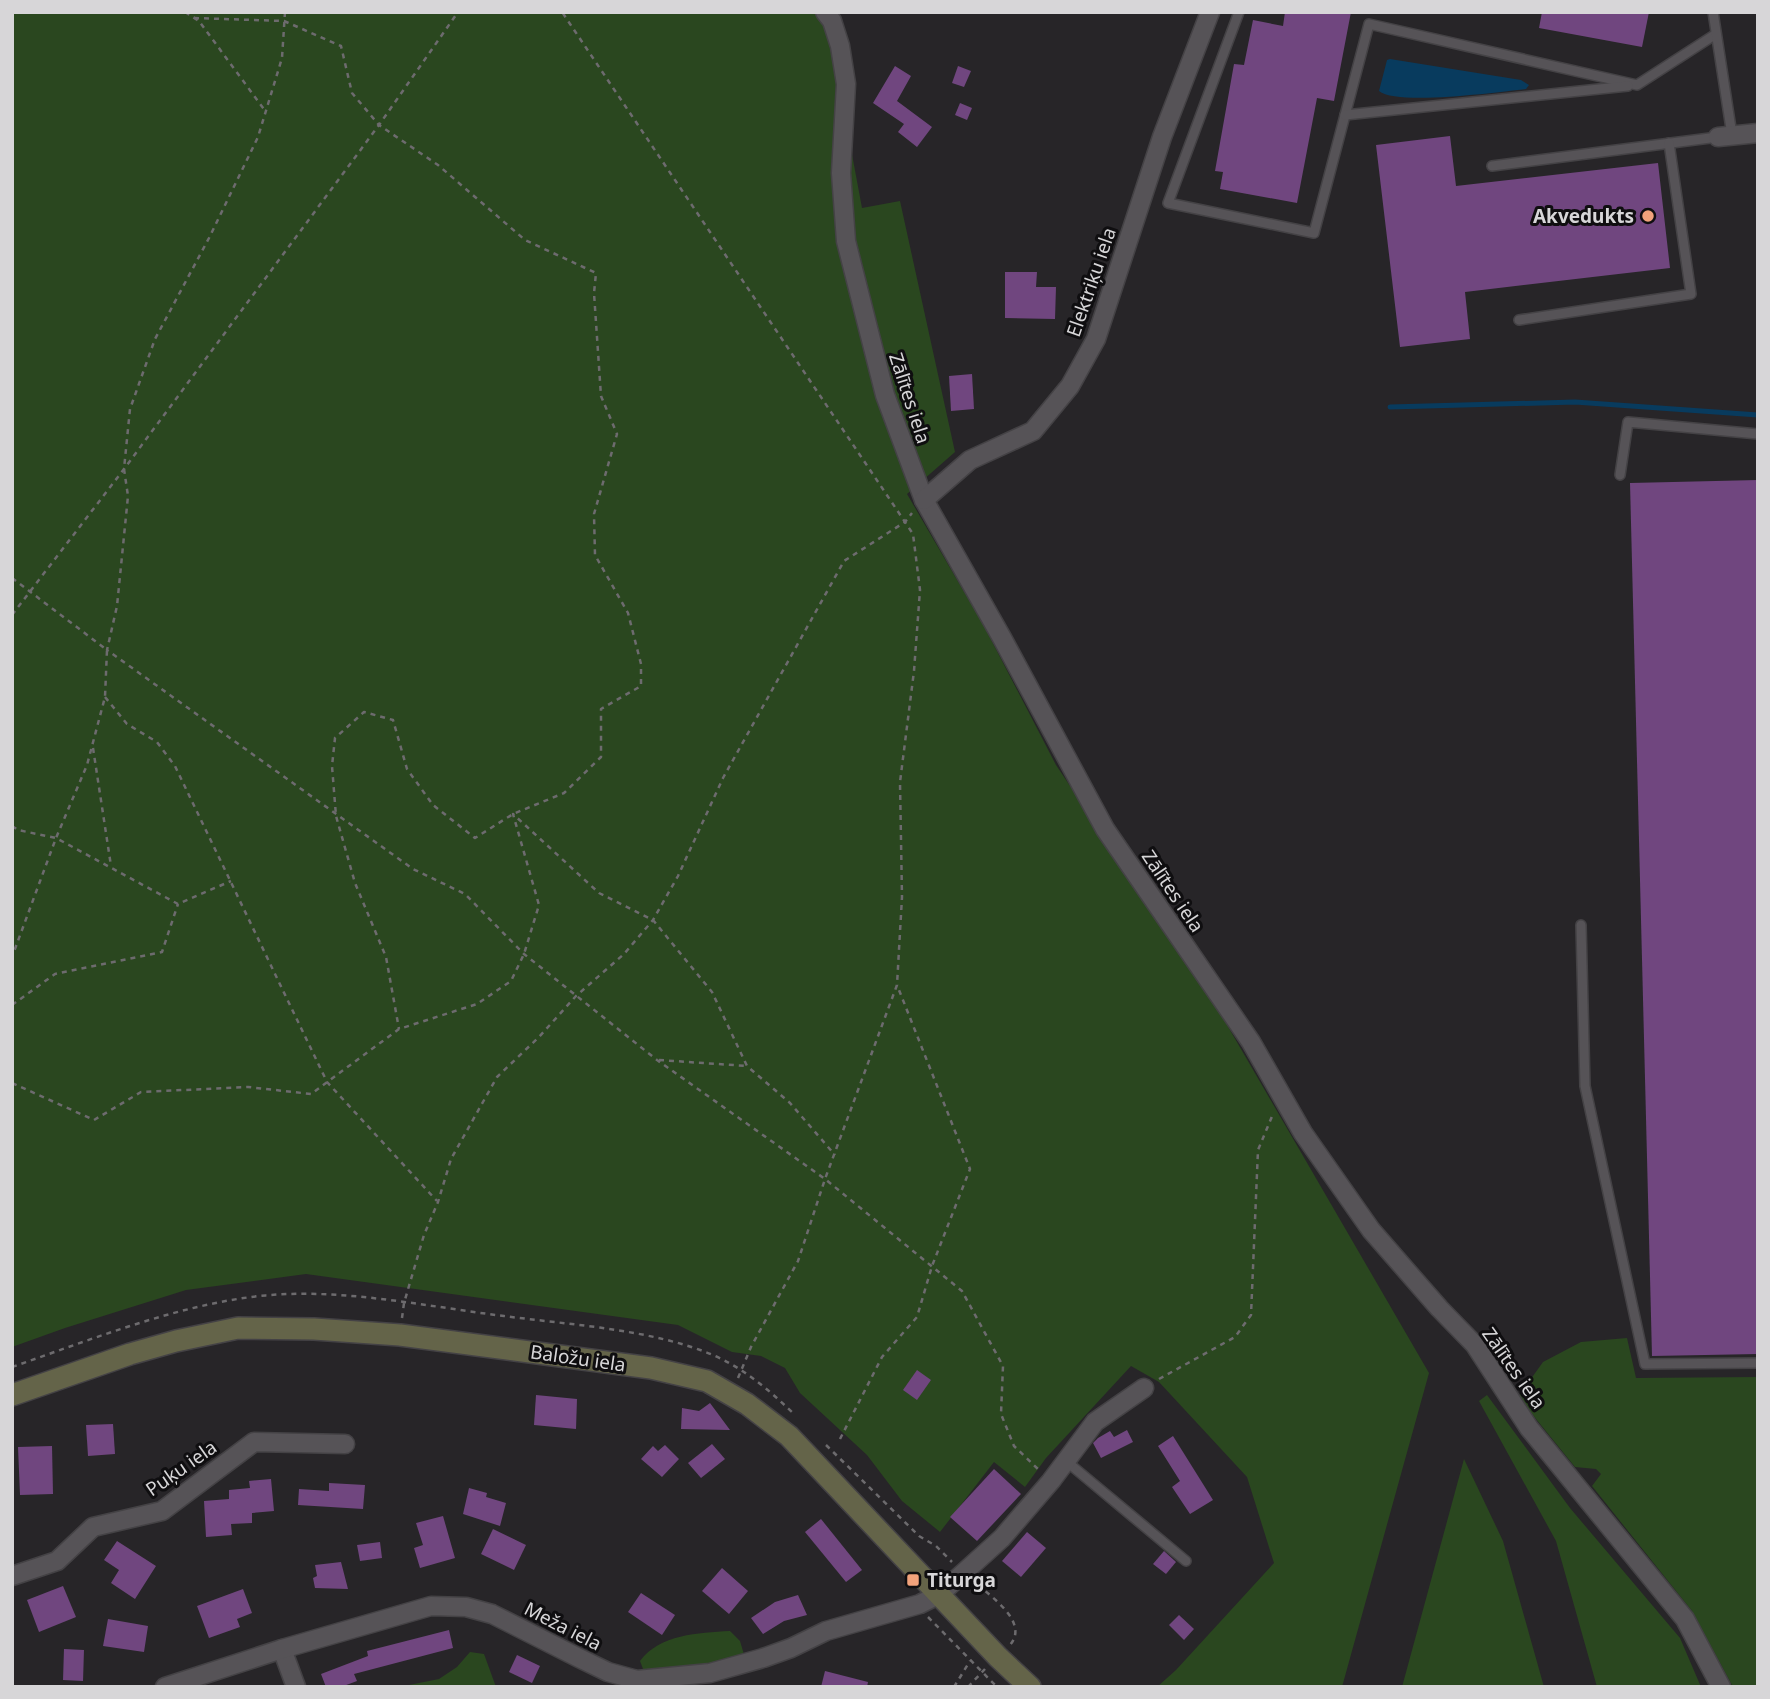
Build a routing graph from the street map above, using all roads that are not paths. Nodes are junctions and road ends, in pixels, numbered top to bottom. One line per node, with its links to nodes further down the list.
1 (825, 12): 15 (street, Zālītes iela)
2 (1210, 12): 15 (street, Elektriķu iela)
3 (1239, 12): 7 (lane)
4 (1713, 12): 5 (lane)
5 (1716, 34): 6 (lane); 9 (lane)
6 (1637, 85): 7 (lane); 7 (lane)
7 (1345, 115)
8 (1758, 133): 9 (street)
9 (1725, 136): 10 (lane)
10 (1670, 143): 11 (lane); 12 (lane)
11 (1492, 166)
12 (1519, 320)
13 (1758, 434): 14 (lane)
14 (1620, 475)
15 (924, 500): 29 (street, Zālītes iela)
16 (1581, 925): 17 (lane)
17 (1758, 1363)
18 (1144, 1388): 21 (street, Meža iela)
19 (12, 1395): 24 (main road, Baložu iela)
20 (345, 1444): 23 (street, Puķu iela)
21 (1066, 1461): 22 (lane); 24 (street, Meža iela)
22 (1186, 1561)
23 (12, 1576)
24 (940, 1594): 25 (street, Meža iela); 28 (main road, Baložu iela)
25 (282, 1649): 26 (street, Meža iela); 27 (street)
26 (165, 1687)
27 (296, 1687)
28 (1030, 1687)
29 (1721, 1687)

